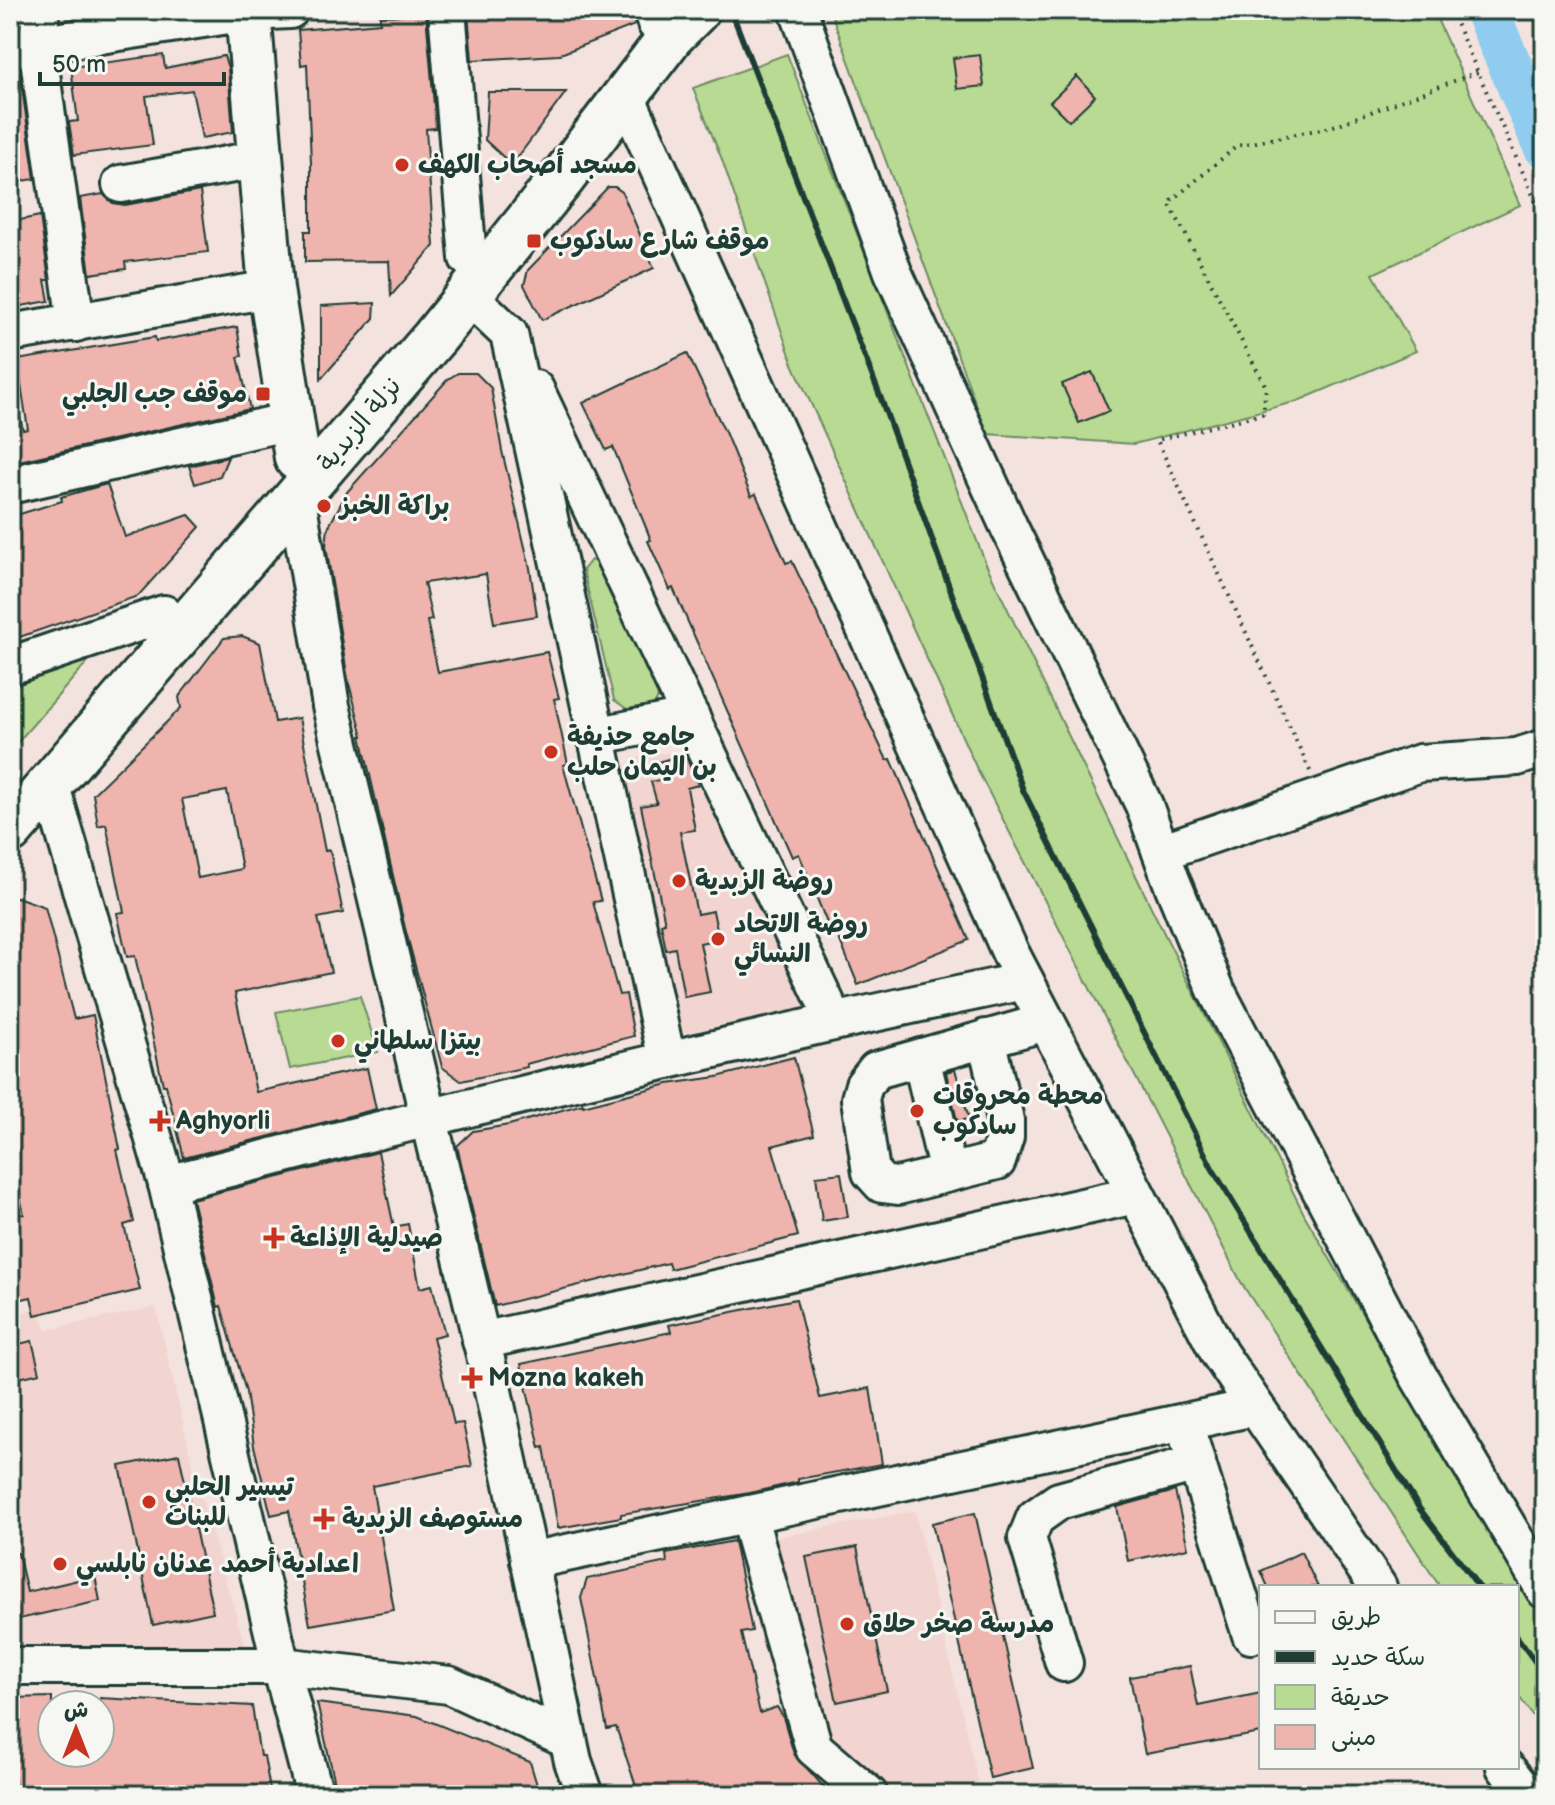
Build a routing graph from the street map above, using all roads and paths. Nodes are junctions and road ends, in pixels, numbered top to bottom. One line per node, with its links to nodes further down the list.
1 (447, 10): 15 (street)
2 (697, 10): 11 (main road, نزلة الزبدية)
3 (798, 10): 30 (street)
4 (1450, 10): 10 (path)
5 (1535, 10): 8 (path)
6 (262, 11): 9 (street); 12 (main road)
7 (658, 14): 15 (main road, نزلة الزبدية)
8 (1545, 32)
9 (29, 35): 17 (street)
10 (1478, 72): 14 (path); 28 (path)
11 (626, 96): 15 (main road, نزلة الزبدية); 31 (street)
12 (261, 159): 13 (street); 16 (main road)
13 (121, 184)
14 (1545, 222)
15 (468, 277): 19 (street); 20 (main road, نزلة الزبدية)
16 (271, 289): 17 (street); 20 (main road)
17 (76, 323): 18 (street)
18 (10, 333)
19 (509, 334): 24 (street); 25 (street)
20 (295, 459): 21 (street); 22 (main road, نزلة الزبدية); 27 (main road, نزلة الزبدية); 37 (street)
21 (10, 485)
22 (164, 614): 23 (street); 27 (main road, نزلة الزبدية)
23 (10, 666)
24 (691, 717): 25 (street); 32 (street)
25 (595, 736): 36 (street)
26 (1545, 748): 28 (street)
27 (30, 788): 29 (main road, نزلة الزبدية); 39 (street)
28 (1323, 798): 30 (street)
29 (10, 831)
30 (1161, 852): 48 (street)
31 (1025, 981): 32 (street); 33 (street)
32 (834, 1020): 36 (street)
33 (1046, 1022): 34 (street); 40 (street)
34 (986, 1038): 35 (street); 38 (street)
35 (921, 1057): 38 (street); 38 (street)
36 (667, 1060): 37 (street)
37 (427, 1117): 39 (street); 41 (street)
38 (948, 1173)
39 (167, 1184): 52 (street)
40 (1136, 1195): 41 (street); 42 (street)
41 (481, 1341): 46 (street)
42 (1255, 1407): 43 (street); 47 (street)
43 (1184, 1422): 44 (street); 45 (street)
44 (1197, 1463): 49 (street); 50 (street)
45 (748, 1514): 46 (street); 57 (street)
46 (529, 1561): 53 (street)
47 (1377, 1585)
48 (1545, 1590)
49 (1251, 1635)
50 (1064, 1663)
51 (10, 1666): 52 (street)
52 (281, 1666): 53 (street); 55 (street)
53 (568, 1740): 56 (street)
54 (1507, 1769): 58 (street)
55 (315, 1795)
56 (585, 1795)
57 (869, 1795)
58 (1527, 1795)

